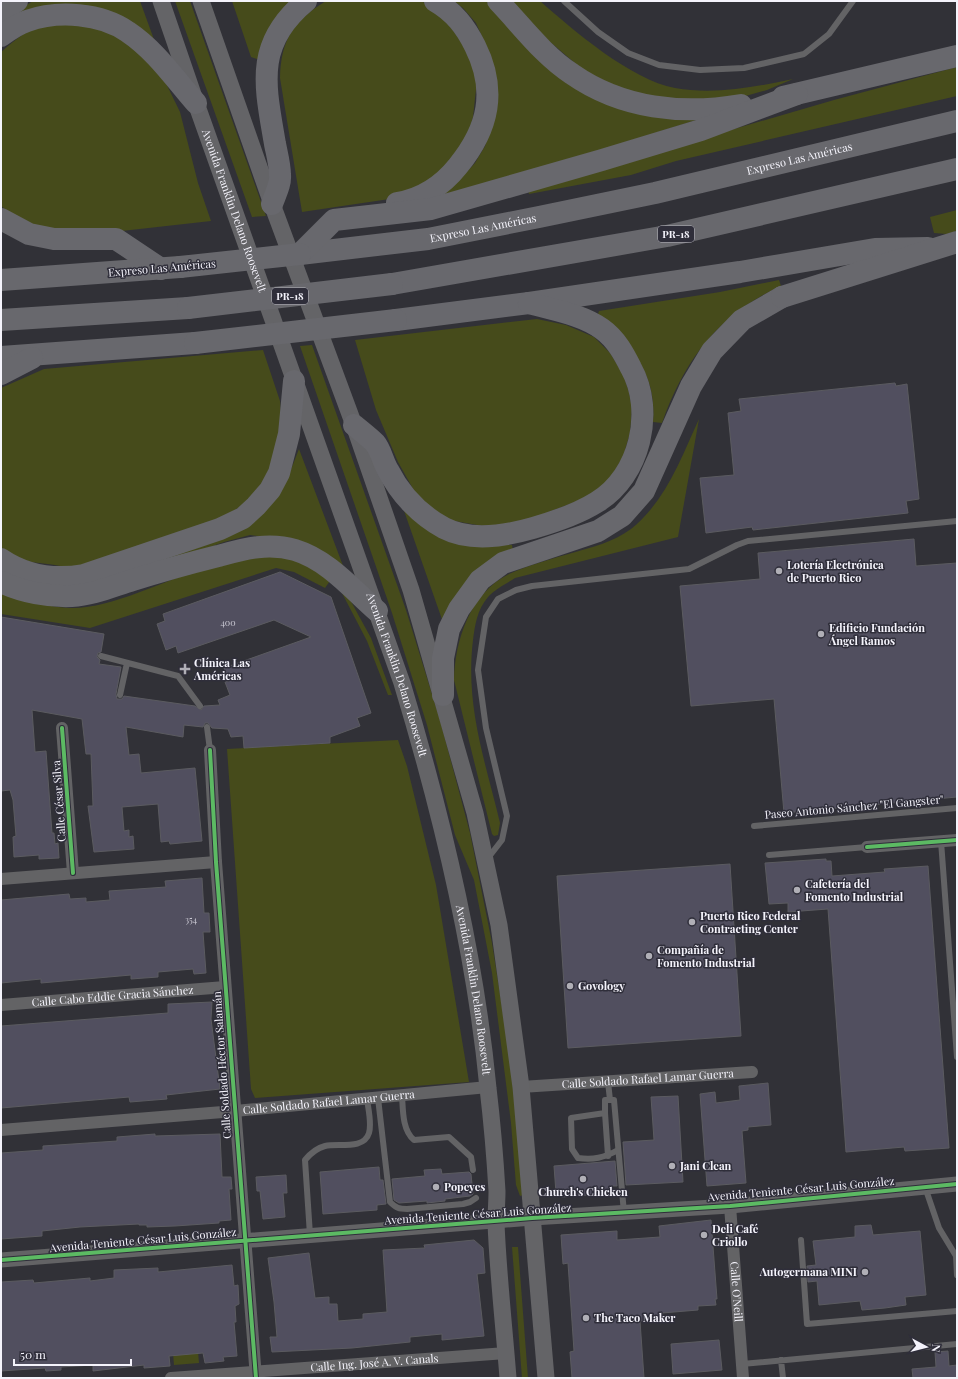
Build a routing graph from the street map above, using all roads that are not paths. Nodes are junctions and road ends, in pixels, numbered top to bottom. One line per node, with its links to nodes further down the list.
1 (17, 1): 9 (highway)
2 (161, 1): 13 (main road, Avenida Franklin Delano Roosevelt)
3 (201, 1): 16 (main road)
4 (306, 1): 16 (highway)
5 (435, 1): 17 (highway)
6 (498, 1): 12 (highway)
7 (564, 1): 8 (lane)
8 (852, 1)
9 (1, 13)
10 (1, 36): 13 (highway)
11 (957, 56): 12 (highway)
12 (797, 94): 17 (highway)
13 (196, 103): 29 (main road, Avenida Franklin Delano Roosevelt)
14 (953, 122): 21 (highway, Expreso Las Américas)
15 (957, 168): 25 (highway, PR-18, bridge)
16 (272, 204): 30 (main road)
17 (373, 212): 21 (highway)
18 (1, 219): 22 (highway)
19 (957, 242): 38 (highway, bridge)
20 (957, 248): 24 (highway)
21 (300, 254): 22 (highway, Expreso Las Américas, bridge)
22 (170, 268): 23 (highway, Expreso Las Américas)
23 (1, 280)
24 (529, 303): 26 (highway, bridge); 30 (highway)
25 (1, 320)
26 (39, 354): 27 (highway); 28 (highway)
27 (1, 357)
28 (1, 374)
29 (294, 381): 32 (highway); 34 (main road, Avenida Franklin Delano Roosevelt)
30 (354, 425): 38 (main road)
31 (955, 523): 49 (lane)
32 (1, 559)
33 (1, 582): 34 (highway)
34 (376, 611): 58 (main road, Avenida Franklin Delano Roosevelt)
35 (101, 656): 36 (lane)
36 (127, 663): 37 (lane); 39 (lane)
37 (120, 695)
38 (443, 695): 49 (main road)
39 (200, 706)
40 (207, 727): 42 (lane)
41 (62, 728): 51 (street, Calle César Silva)
42 (210, 750): 50 (street, Calle Soldado Héctor Salamán)
43 (957, 808): 44 (lane, Paseo Antonio Sánchez "El Gangster")
44 (754, 826)
45 (957, 840): 46 (street)
46 (941, 841): 47 (street); 55 (lane)
47 (868, 847): 48 (lane)
48 (769, 855)
49 (486, 861): 59 (main road)
50 (216, 862): 51 (street); 53 (street, Calle Soldado Héctor Salamán)
51 (73, 873): 52 (street)
52 (1, 879)
53 (225, 987): 54 (street, Calle Cabo Eddie Gracia Sánchez); 63 (street, Calle Soldado Héctor Salamán)
54 (1, 1005)
55 (957, 1057)
56 (752, 1072): 57 (street, Calle Soldado Rafael Lamar Guerra)
57 (608, 1082): 59 (street, Calle Soldado Rafael Lamar Guerra); 62 (lane)
58 (488, 1087): 60 (street, Calle Soldado Rafael Lamar Guerra); 75 (main road, Avenida Franklin Delano Roosevelt)
59 (521, 1087): 74 (main road)
60 (402, 1095): 61 (street, Calle Soldado Rafael Lamar Guerra); 68 (lane)
61 (372, 1098): 63 (street, Calle Soldado Rafael Lamar Guerra); 71 (lane); 76 (lane)
62 (610, 1100): 64 (lane); 66 (lane)
63 (235, 1112): 65 (street, Calle Soldado Rafael Lamar Guerra); 78 (street, Calle Soldado Héctor Salamán)
64 (605, 1114): 67 (lane); 67 (lane)
65 (1, 1130)
66 (618, 1150): 67 (lane); 73 (lane)
67 (608, 1156)
68 (474, 1170)
69 (957, 1184): 70 (street, Avenida Teniente César Luis González)
70 (925, 1187): 72 (street, Avenida Teniente César Luis González); 80 (lane)
71 (476, 1198)
72 (730, 1206): 73 (street, Avenida Teniente César Luis González); 85 (street, Calle O'Neill)
73 (624, 1212): 74 (street, Avenida Teniente César Luis González)
74 (532, 1218): 75 (street, Avenida Teniente César Luis González); 89 (main road)
75 (496, 1222): 76 (street, Avenida Teniente César Luis González); 83 (main road, Avenida Franklin Delano Roosevelt)
76 (311, 1236): 78 (street, Avenida Teniente César Luis González)
77 (801, 1240): 81 (lane)
78 (245, 1241): 79 (street, Avenida Teniente César Luis González); 86 (street, Calle Soldado Héctor Salamán)
79 (1, 1260)
80 (957, 1275)
81 (957, 1311)
82 (957, 1344): 84 (lane)
83 (506, 1352): 86 (street, Calle Ing. José A. V. Canals); 88 (main road, Avenida Franklin Delano Roosevelt)
84 (781, 1360): 85 (lane); 91 (lane)
85 (742, 1364): 90 (street, Calle O'Neill)
86 (255, 1374): 87 (street, Calle Ing. José A. V. Canals)
87 (171, 1378)
88 (508, 1378)
89 (546, 1378)
90 (743, 1378)
91 (782, 1378)

